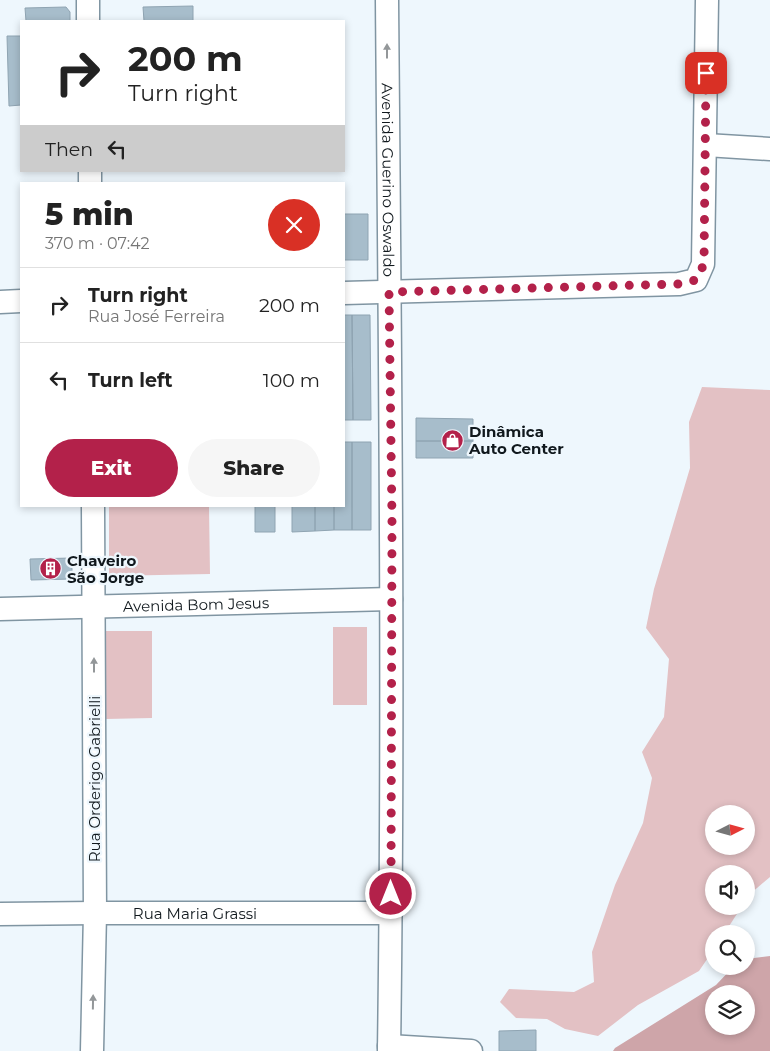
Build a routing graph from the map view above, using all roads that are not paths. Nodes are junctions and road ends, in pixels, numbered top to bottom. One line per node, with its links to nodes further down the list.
1 (88, 0): 4 (street)
2 (387, 0): 7 (street, Avenida Guerino Oswaldo, one-way to 2)
3 (707, 0): 5 (street)
4 (88, 20)
5 (706, 146): 6 (street); 7 (street)
6 (770, 149)
7 (389, 292): 8 (street); 12 (street, Avenida Guerino Oswaldo)
8 (345, 293)
9 (20, 301): 10 (street)
10 (0, 302)
11 (93, 507): 13 (street, Rua Orderigo Gabrielli)
12 (391, 599): 13 (street, Avenida Bom Jesus); 16 (street, Avenida Guerino Oswaldo)
13 (94, 606): 14 (street, Avenida Bom Jesus); 15 (street, Rua Orderigo Gabrielli, one-way to 13)
14 (0, 609)
15 (95, 912): 16 (street, Rua Maria Grassi); 17 (street, Rua Maria Grassi); 19 (street, Rua Orderigo Gabrielli, one-way to 15)
16 (391, 913): 18 (street, Avenida Guerino Oswaldo)
17 (0, 914)
18 (389, 1049): 20 (street)
19 (92, 1051)
20 (471, 1051)

